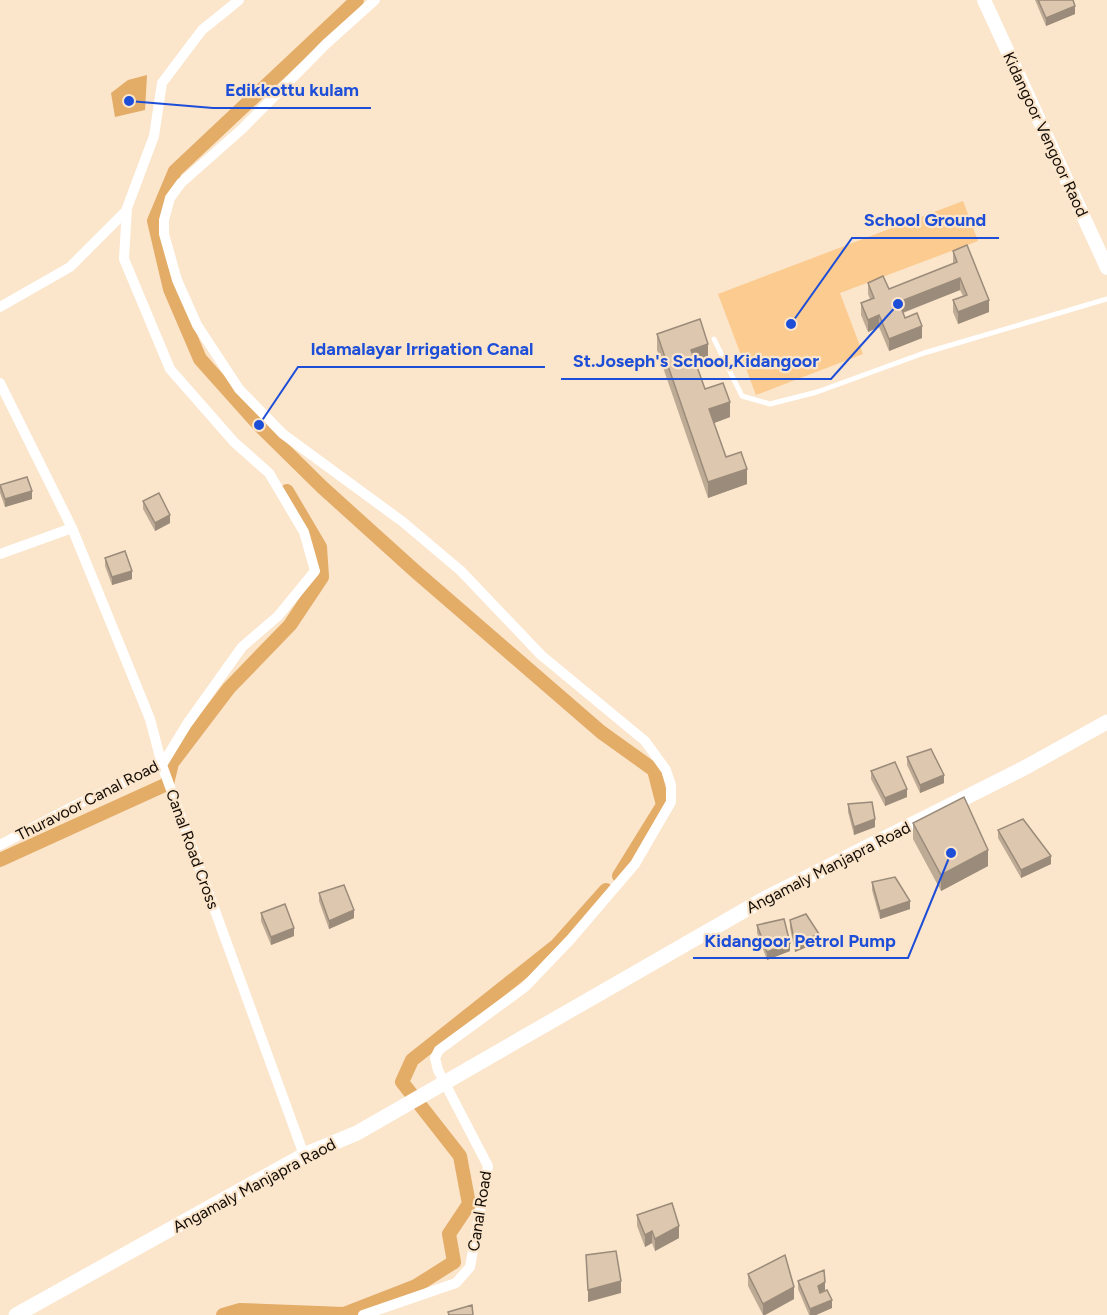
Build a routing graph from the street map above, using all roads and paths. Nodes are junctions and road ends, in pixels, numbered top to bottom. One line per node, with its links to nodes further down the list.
1 (239, 0): 4 (street, Thuravoor Canal Road)
2 (375, 0): 16 (street, Canal Road)
3 (984, 0): 5 (street, Kidangoor Vengoor Raod)
4 (126, 211): 7 (street); 13 (street, Thuravoor Canal Road)
5 (1107, 268)
6 (1107, 299): 8 (lane)
7 (0, 307)
8 (714, 339)
9 (0, 382): 10 (street, Canal Road Cross)
10 (72, 528): 11 (street); 13 (street, Canal Road Cross)
11 (0, 554)
12 (1107, 722): 15 (main road, Angamaly Manjapra Road)
13 (162, 765): 14 (street, Thuravoor Canal Road); 17 (street, Canal Road Cross)
14 (0, 845)
15 (490, 1054): 16 (main road, Angamaly Manjapra Raod)
16 (440, 1084): 17 (main road, Angamaly Manjapra Raod); 19 (street, Canal Road)
17 (304, 1155): 18 (main road, Angamaly Manjapra Raod)
18 (16, 1315)
19 (363, 1315)

